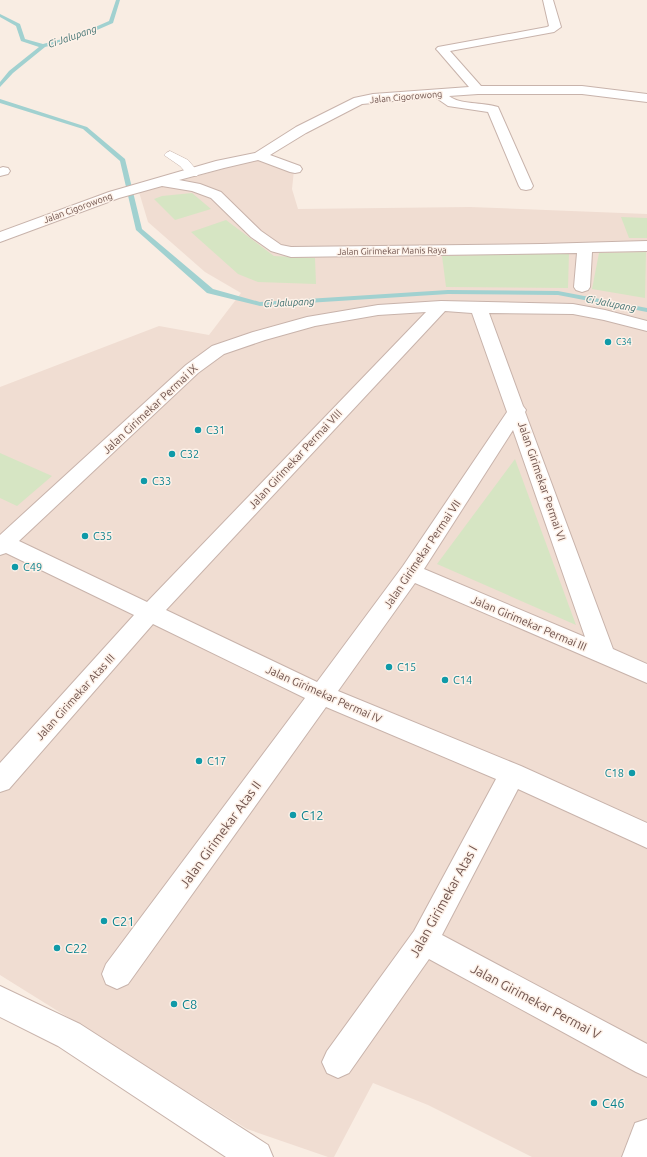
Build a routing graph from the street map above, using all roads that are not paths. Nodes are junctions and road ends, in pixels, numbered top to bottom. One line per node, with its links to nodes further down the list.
1 (548, 0): 2 (street)
2 (478, 90): 3 (street, Jalan Cigorowong); 4 (street, Jalan Cigorowong)
3 (440, 94): 6 (street, Jalan Cigorowong); 10 (street)
4 (647, 98)
5 (170, 155): 8 (lane)
6 (258, 156): 7 (street); 8 (street, Jalan Cigorowong)
7 (295, 170)
8 (193, 173): 9 (street, Jalan Cigorowong)
9 (159, 183): 11 (street, Jalan Cigorowong); 13 (street, Jalan Girimekar Manis Raya)
10 (526, 186)
11 (0, 237)
12 (647, 246): 13 (street, Jalan Girimekar Manis Raya)
13 (585, 247): 14 (street)
14 (582, 287)
15 (441, 306): 16 (street, Jalan Girimekar Permai IX); 19 (street, Jalan Girimekar Permai IX); 21 (street, Jalan Girimekar Permai VIII)
16 (479, 308): 17 (street, Jalan Girimekar Permai IX); 18 (street, Jalan Girimekar Permai VI)
17 (647, 326)
18 (517, 410): 20 (street, Jalan Girimekar Permai VII); 22 (street, Jalan Girimekar Permai VI)
19 (2, 545): 21 (street, Jalan Girimekar Permai IV)
20 (411, 572): 22 (street, Jalan Girimekar Permai III); 24 (street, Jalan Girimekar Permai VII)
21 (150, 613): 24 (street, Jalan Girimekar Permai IV); 26 (street, Jalan Girimekar Atas III)
22 (603, 655): 23 (street, Jalan Girimekar Permai III)
23 (647, 674)
24 (322, 695): 25 (street, Jalan Girimekar Permai IV); 29 (street, Jalan Girimekar Atas II)
25 (512, 774): 27 (street, Jalan Girimekar Permai IV); 28 (street, Jalan Girimekar Atas I)
26 (0, 781)
27 (647, 836)
28 (424, 941): 31 (street, Jalan Girimekar Permai V); 32 (street, Jalan Girimekar Atas I)
29 (117, 974)
30 (0, 1001): 34 (street)
31 (647, 1061)
32 (338, 1062)
33 (647, 1135): 35 (street)
34 (256, 1157)
35 (639, 1157)

